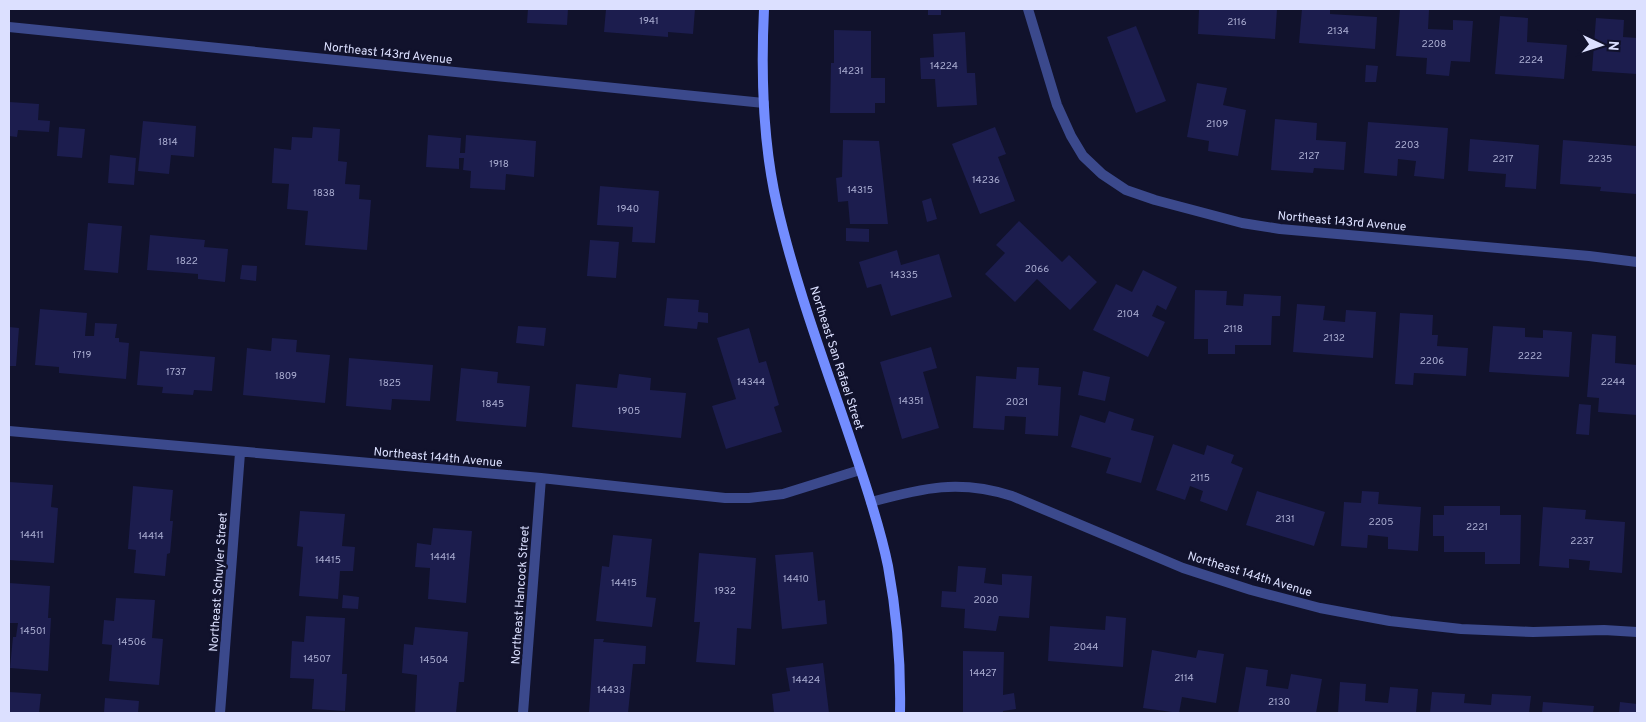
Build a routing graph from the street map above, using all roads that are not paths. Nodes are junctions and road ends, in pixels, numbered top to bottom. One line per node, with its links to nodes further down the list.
1 (764, 9): 4 (street, Northeast San Rafael Street)
2 (1028, 9): 5 (street, Northeast 143rd Avenue)
3 (9, 27): 4 (street, Northeast 143rd Avenue)
4 (764, 103): 8 (street, Northeast San Rafael Street)
5 (1637, 262)
6 (9, 431): 7 (street, Northeast 144th Avenue)
7 (240, 453): 9 (street, Northeast 144th Avenue); 12 (street, Northeast Schuyler Street)
8 (860, 470): 9 (street, Northeast 144th Avenue); 10 (street, Northeast San Rafael Street)
9 (541, 478): 13 (street, Northeast Hancock Street)
10 (871, 502): 11 (street, Northeast 144th Avenue); 14 (street, Northeast San Rafael Street)
11 (1637, 632)
12 (220, 713)
13 (523, 713)
14 (900, 713)

